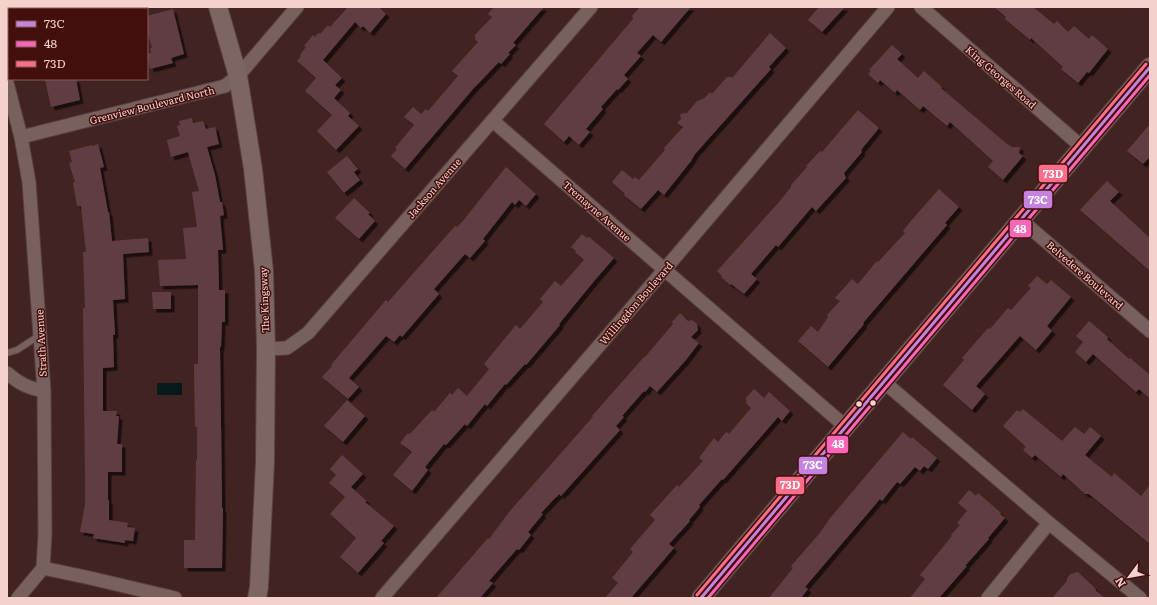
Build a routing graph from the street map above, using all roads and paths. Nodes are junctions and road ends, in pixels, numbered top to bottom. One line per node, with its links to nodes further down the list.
1 (218, 7): 7 (main road, The Kingsway)
2 (297, 7): 7 (street, Grenview Boulevard North)
3 (591, 7): 9 (street, Jackson Avenue)
4 (888, 7): 13 (street, Willingdon Boulevard)
5 (921, 7): 11 (street, King Georges Road)
6 (1150, 67): 11 (main road)
7 (238, 76): 10 (street, Grenview Boulevard North); 16 (main road, The Kingsway)
8 (7, 83): 10 (street, Strath Avenue)
9 (494, 121): 13 (street, Tremayne Avenue); 16 (street, Jackson Avenue)
10 (21, 137): 15 (street, Strath Avenue)
11 (1082, 147): 12 (main road)
12 (1021, 220): 14 (street, Belvedere Boulevard); 19 (main road)
13 (665, 270): 21 (street, Tremayne Avenue); 27 (street, Willingdon Boulevard)
14 (1150, 331)
15 (40, 334): 17 (lane); 20 (street, Strath Avenue)
16 (266, 350): 26 (main road, The Kingsway)
17 (7, 353)
18 (7, 373): 20 (street)
19 (884, 382): 21 (main road); 22 (street)
20 (44, 391): 23 (street, Strath Avenue)
21 (846, 427): 28 (main road)
22 (1050, 523): 29 (street); 30 (street)
23 (43, 568): 24 (street); 25 (street)
24 (18, 598)
25 (175, 598)
26 (257, 598)
27 (382, 598)
28 (701, 598)
29 (988, 598)
30 (1140, 598)

